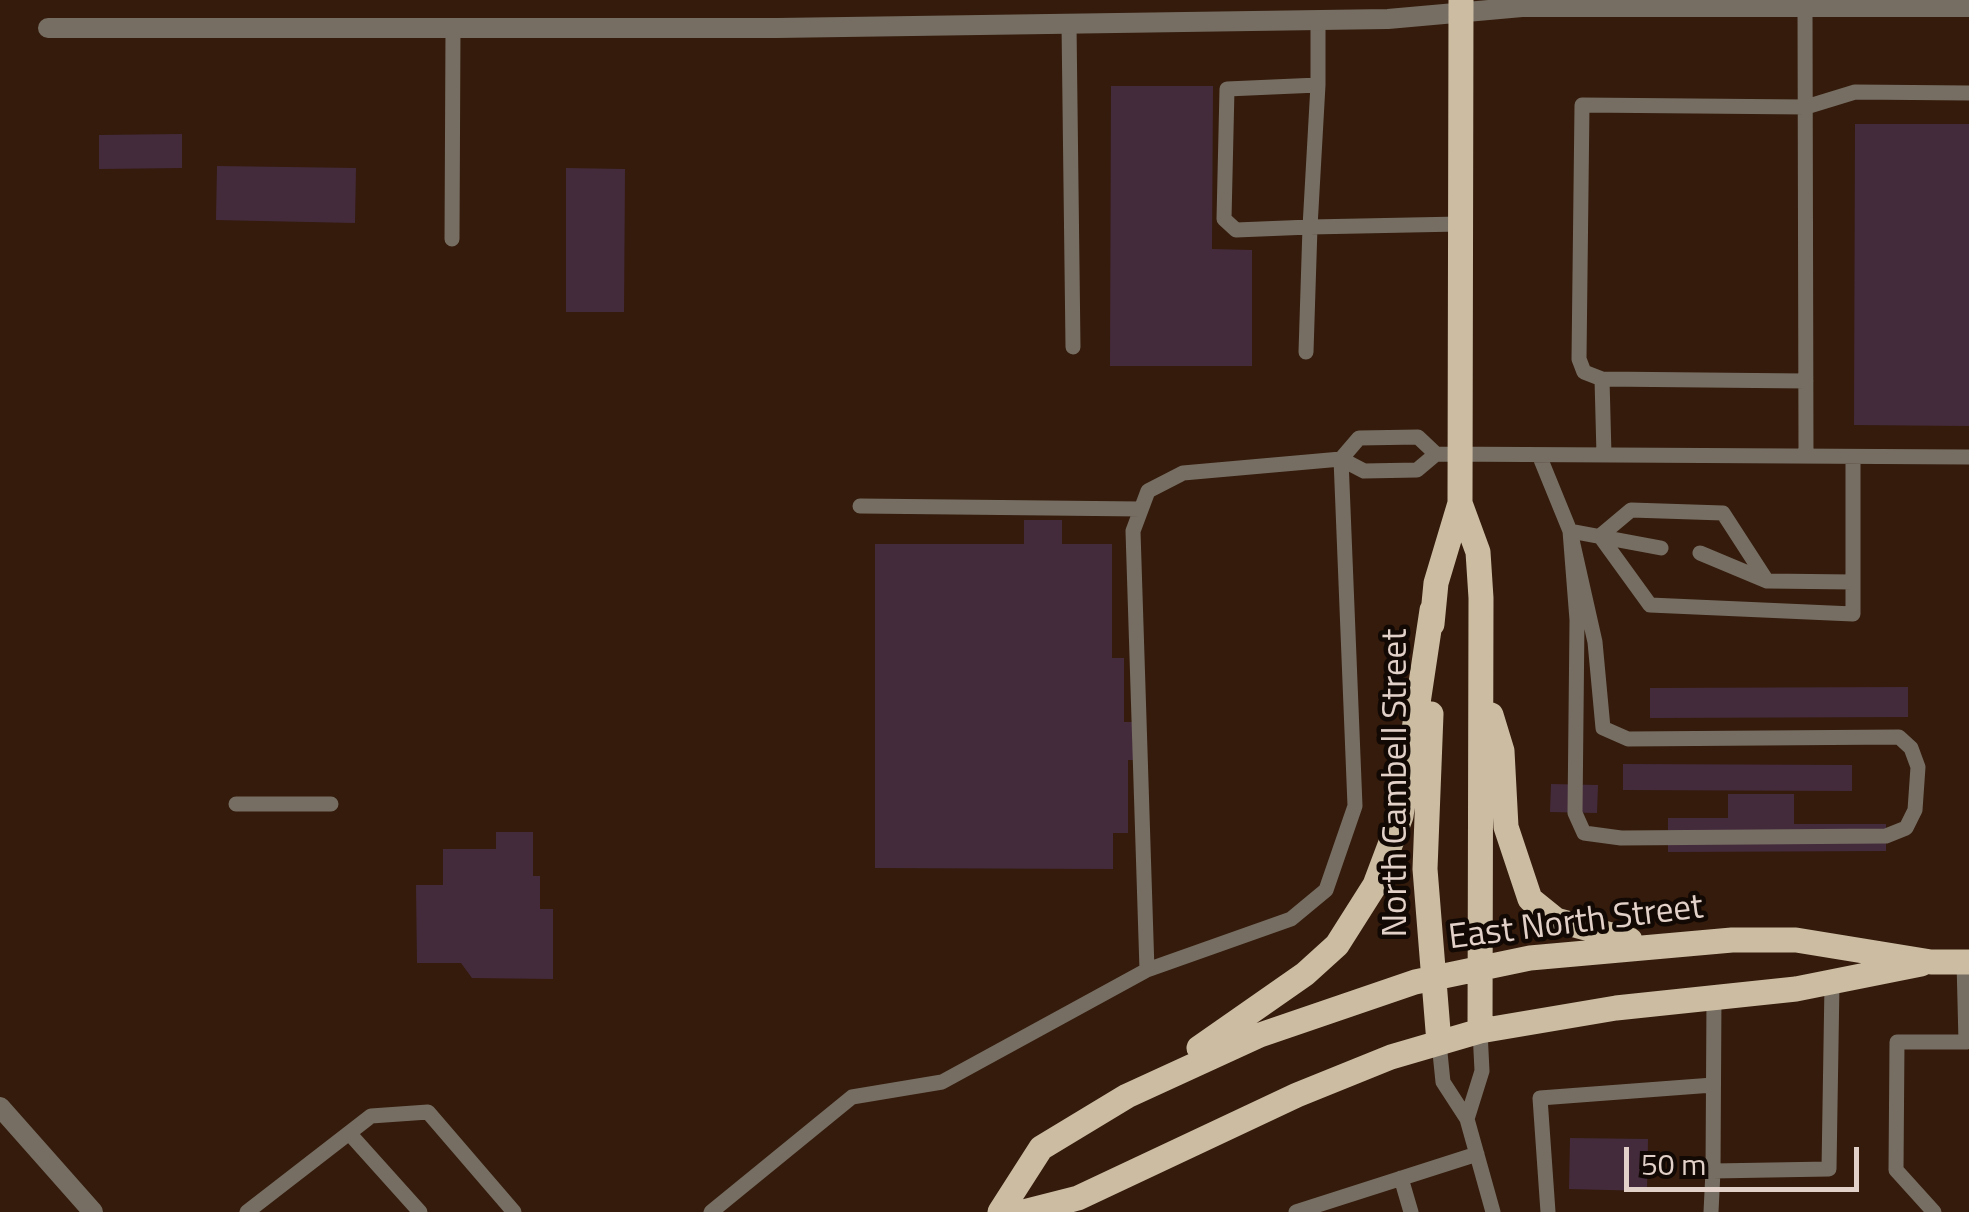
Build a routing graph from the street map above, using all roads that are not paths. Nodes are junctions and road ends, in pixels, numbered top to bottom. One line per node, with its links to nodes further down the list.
1 (1969, 6): 3 (street)
2 (1461, 7): 3 (street); 4 (street); 11 (main road, North Cambell Street)
3 (1806, 7): 10 (lane)
4 (1318, 20): 5 (street); 8 (lane)
5 (1069, 24): 7 (street); 14 (lane)
6 (48, 28): 7 (street)
7 (452, 28): 13 (lane)
8 (1318, 85): 12 (lane); 12 (lane)
9 (1969, 94): 10 (lane)
10 (1806, 107): 16 (lane); 17 (lane)
11 (1460, 224): 12 (lane); 18 (main road, North Cambell Street)
12 (1310, 227): 15 (lane)
13 (452, 239)
14 (1073, 347)
15 (1306, 352)
16 (1602, 379): 17 (lane); 20 (lane)
17 (1806, 381): 21 (lane)
18 (1448, 454): 19 (lane); 24 (lane); 24 (lane); 25 (main road, North Cambell Street)
19 (1540, 455): 20 (lane); 28 (lane)
20 (1604, 455): 21 (lane)
21 (1806, 456): 22 (lane)
22 (1853, 457): 23 (lane); 33 (lane)
23 (1969, 458)
24 (1341, 459): 27 (lane); 42 (lane)
25 (1460, 504): 34 (main road, North Cambell Street); 35 (main road, North Cambell Street)
26 (860, 506): 27 (lane)
27 (1141, 509): 42 (lane)
28 (1570, 531): 28 (lane); 29 (lane)
29 (1600, 536): 30 (lane); 32 (lane); 33 (lane)
30 (1661, 548)
31 (1700, 553): 32 (lane)
32 (1767, 581): 33 (lane)
33 (1853, 582)
34 (1432, 610): 43 (main road, North Cambell Street); 49 (main road)
35 (1483, 690): 38 (main road); 41 (main road, North Cambell Street)
36 (236, 804): 37 (lane)
37 (331, 804)
38 (1654, 946): 39 (main road, East North Street); 41 (main road, East North Street)
39 (1931, 962): 40 (main road, East North Street); 44 (main road, East North Street)
40 (1966, 962): 68 (lane)
41 (1480, 968): 43 (main road, East North Street); 46 (main road, North Cambell Street)
42 (1147, 970): 60 (lane)
43 (1433, 978): 47 (main road, North Cambell Street); 49 (main road, East North Street)
44 (1832, 983): 45 (main road, East North Street); 54 (lane)
45 (1714, 996): 46 (main road, East North Street); 48 (lane)
46 (1480, 1031): 47 (main road, East North Street); 51 (lane, North Cambell Street)
47 (1439, 1043): 51 (lane, North Cambell Street); 62 (main road, East North Street)
48 (1713, 1086): 54 (lane); 66 (lane)
49 (1127, 1096): 61 (main road, East North Street)
50 (0, 1106): 56 (street)
51 (1467, 1119): 53 (lane, North Cambell Street)
52 (350, 1133): 57 (lane); 58 (lane); 59 (lane)
53 (1477, 1154): 55 (lane); 65 (lane, North Cambell Street)
54 (1713, 1171): 67 (lane)
55 (1402, 1178): 63 (lane); 64 (lane)
56 (92, 1212)
57 (247, 1212)
58 (420, 1212)
59 (514, 1212)
60 (710, 1212)
61 (1000, 1212)
62 (1022, 1212)
63 (1296, 1212)
64 (1412, 1212)
65 (1493, 1212)
66 (1548, 1212)
67 (1711, 1212)
68 (1934, 1212)

